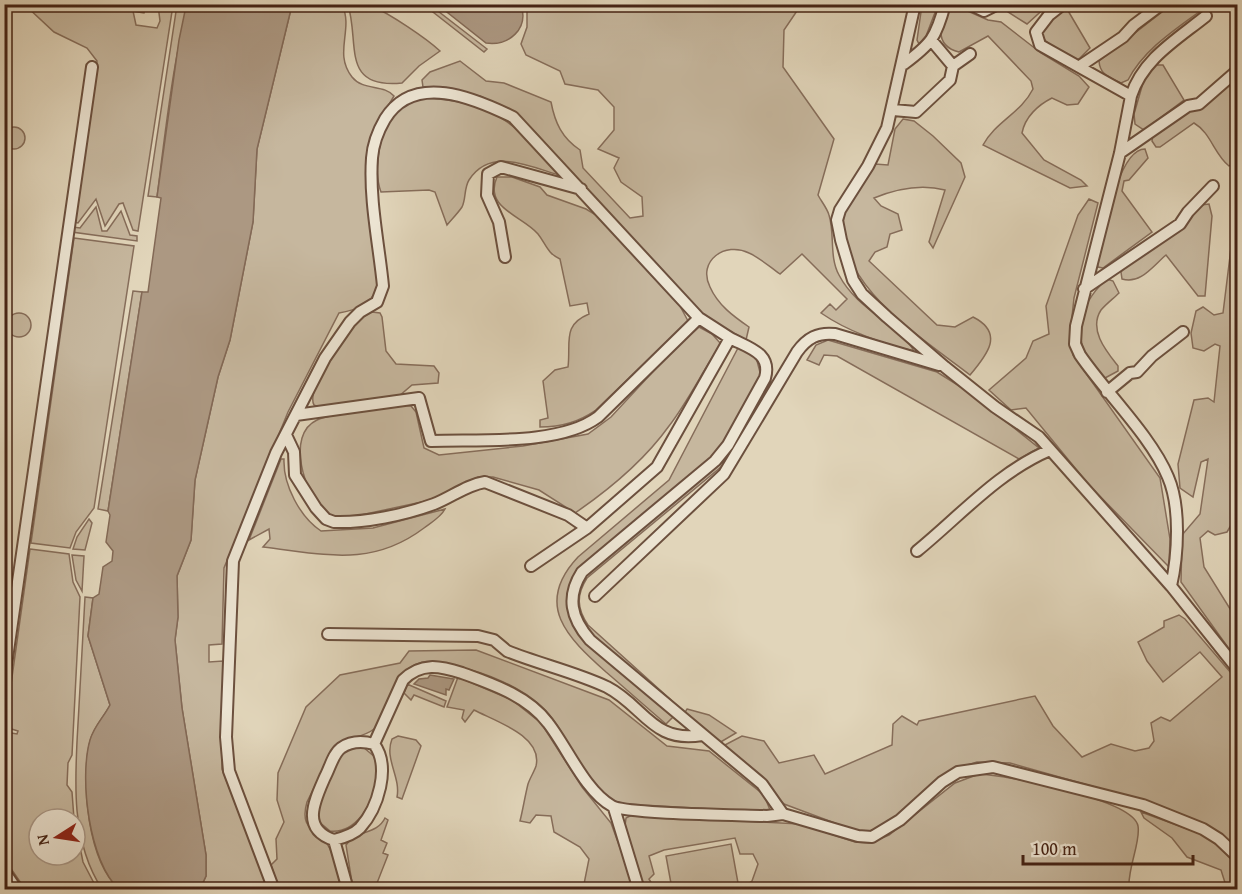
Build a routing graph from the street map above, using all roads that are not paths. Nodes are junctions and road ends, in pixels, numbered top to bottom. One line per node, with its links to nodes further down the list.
1 (915, 4): 10 (street)
2 (945, 4): 8 (street)
3 (969, 4): 4 (street)
4 (998, 4)
5 (1063, 4): 12 (street)
6 (1162, 4): 12 (street)
7 (1206, 16): 15 (street)
8 (932, 41): 10 (street); 11 (street)
9 (970, 54): 11 (street)
10 (904, 64): 16 (street)
11 (953, 66): 16 (street)
12 (1080, 66): 15 (street)
13 (92, 68): 37 (street)
14 (1238, 70): 17 (street)
15 (1131, 96): 17 (street)
16 (893, 110): 25 (street)
17 (1120, 153): 21 (street)
18 (1213, 186): 21 (street)
19 (581, 189): 20 (street); 22 (street); 27 (street)
20 (505, 257)
21 (1084, 289): 26 (street)
22 (699, 318): 24 (street); 27 (street)
23 (1184, 332): 26 (street)
24 (730, 338): 30 (street); 38 (street)
25 (945, 367): 29 (street); 34 (street)
26 (1107, 392): 33 (street)
27 (296, 415): 28 (street)
28 (286, 435): 30 (street); 46 (street)
29 (1050, 450): 31 (street); 33 (street)
30 (586, 528): 32 (street)
31 (917, 551)
32 (531, 566)
33 (1171, 586): 36 (street)
34 (595, 596)
35 (328, 634): 38 (street)
36 (1238, 670)
37 (4, 679)
38 (702, 735): 41 (street)
39 (374, 744): 40 (street); 42 (street); 42 (street)
40 (614, 808): 41 (street); 48 (street)
41 (783, 814): 43 (street)
42 (334, 840): 47 (street)
43 (1238, 857)
44 (4, 871): 45 (street)
45 (18, 890)
46 (274, 890)
47 (348, 890)
48 (639, 890)

